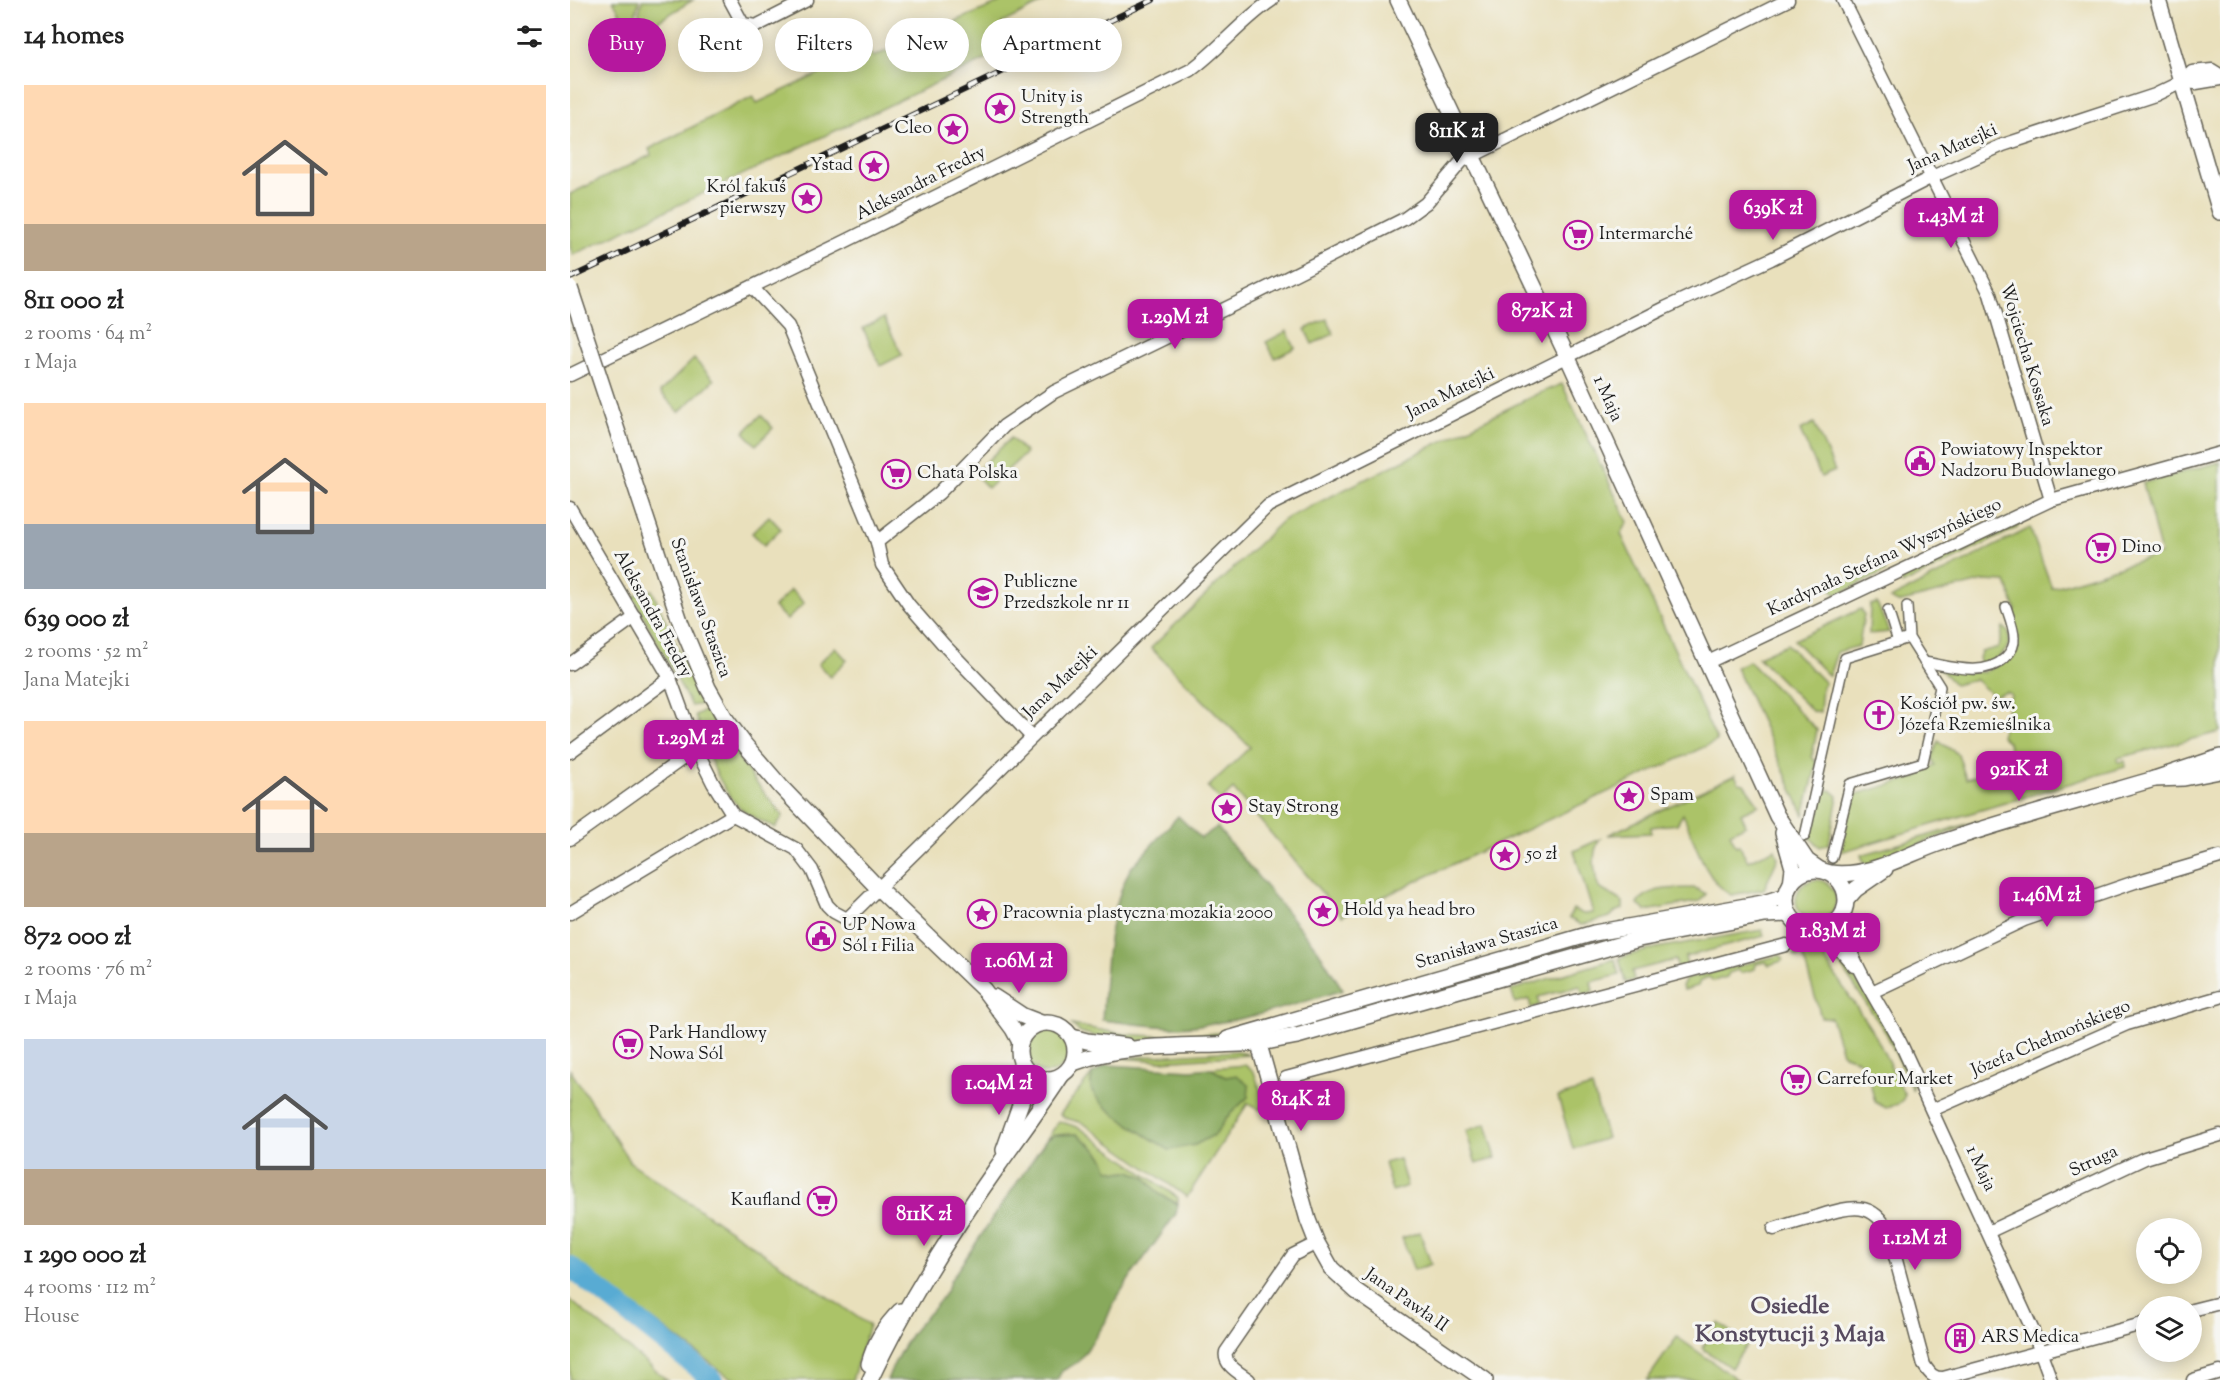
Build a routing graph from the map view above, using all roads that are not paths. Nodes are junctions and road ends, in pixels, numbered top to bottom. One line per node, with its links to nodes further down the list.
1 (730, 0): 2 (street)
2 (807, 0)
3 (1272, 0): 13 (street, Aleksandra Fredry)
4 (1398, 0): 10 (street, 1 Maja)
5 (1788, 0): 10 (street)
6 (1843, 0): 11 (street, Wojciecha Kossaka)
7 (2158, 0): 9 (street)
8 (2220, 77): 9 (street)
9 (2182, 82): 11 (street, Jana Matejki); 12 (street)
10 (1471, 157): 15 (street, 1 Maja); 20 (street)
11 (1932, 177): 15 (street, Jana Matejki); 18 (street, Wojciecha Kossaka)
12 (2220, 212)
13 (752, 287): 16 (street, Aleksandra Fredry); 20 (street)
14 (570, 288): 44 (street, Stanisława Staszica, bridge)
15 (1568, 358): 28 (street, 1 Maja); 31 (street, Jana Matejki)
16 (570, 375)
17 (2220, 453): 18 (street, Kardynała Stefana Wyszyńskiego)
18 (2051, 500): 28 (street, Kardynała Stefana Wyszyńskiego)
19 (570, 508): 24 (street, Aleksandra Fredry)
20 (877, 542): 31 (street)
21 (1907, 606): 25 (street)
22 (2006, 607): 27 (street)
23 (1888, 610): 26 (street)
24 (635, 616): 29 (street); 30 (street, Aleksandra Fredry)
25 (1909, 638): 26 (street); 27 (street)
26 (1898, 642): 39 (street)
27 (1924, 662): 43 (street)
28 (1707, 663): 38 (street, 1 Maja)
29 (570, 664)
30 (670, 678): 32 (street, Aleksandra Fredry); 33 (street)
31 (1032, 737): 44 (street, Jana Matejki)
32 (696, 749): 37 (street, Aleksandra Fredry); 40 (street)
33 (570, 752)
34 (2220, 757): 36 (street)
35 (2220, 771): 36 (street)
36 (2154, 779): 42 (street)
37 (734, 815): 44 (street, Aleksandra Fredry); 47 (street)
38 (1778, 816): 43 (street, 1 Maja); 45 (street, 1 Maja)
39 (1805, 836)
40 (570, 839)
41 (2220, 857): 53 (street)
42 (1898, 861): 43 (street); 46 (street)
43 (1827, 867): 45 (street); 46 (street)
44 (878, 888): 52 (street, Stanisława Staszica)
45 (1788, 890): 48 (street); 57 (street, Stanisława Staszica)
46 (1845, 906): 49 (street); 51 (street, 1 Maja)
47 (570, 913)
48 (1789, 914): 49 (street); 57 (street, Stanisława Staszica)
49 (1816, 931): 51 (street, 1 Maja)
50 (1786, 945): 63 (street)
51 (1864, 979): 53 (street, 1 Maja)
52 (984, 990): 55 (street, Stanisława Staszica); 58 (street, Stanisława Staszica)
53 (1872, 992): 64 (street, 1 Maja)
54 (2220, 997): 64 (street, Józefa Chełmońskiego)
55 (1041, 1023): 56 (street); 58 (street)
56 (1072, 1037): 59 (street, Stanisława Staszica); 60 (street)
57 (1257, 1037): 59 (street, Stanisława Staszica); 69 (street, Jana Pawła II)
58 (1020, 1042): 61 (street)
59 (1148, 1048): 60 (street, Stanisława Staszica)
60 (1073, 1063): 62 (street)
61 (1024, 1069): 62 (street); 66 (street)
62 (1061, 1076): 66 (street)
63 (1286, 1078)
64 (1932, 1110): 68 (street, 1 Maja)
65 (2220, 1135): 68 (street, Struga)
66 (998, 1166): 75 (street)
67 (1774, 1229): 73 (street)
68 (1988, 1232): 73 (street, 1 Maja)
69 (1317, 1243): 76 (street); 77 (street, Jana Pawła II)
70 (2220, 1302): 71 (street)
71 (2202, 1308)
72 (2136, 1326): 73 (street)
73 (2042, 1352): 78 (street, 1 Maja)
74 (2220, 1372): 79 (street)
75 (868, 1380)
76 (1249, 1380)
77 (1485, 1380)
78 (2051, 1380)
79 (2193, 1380)

